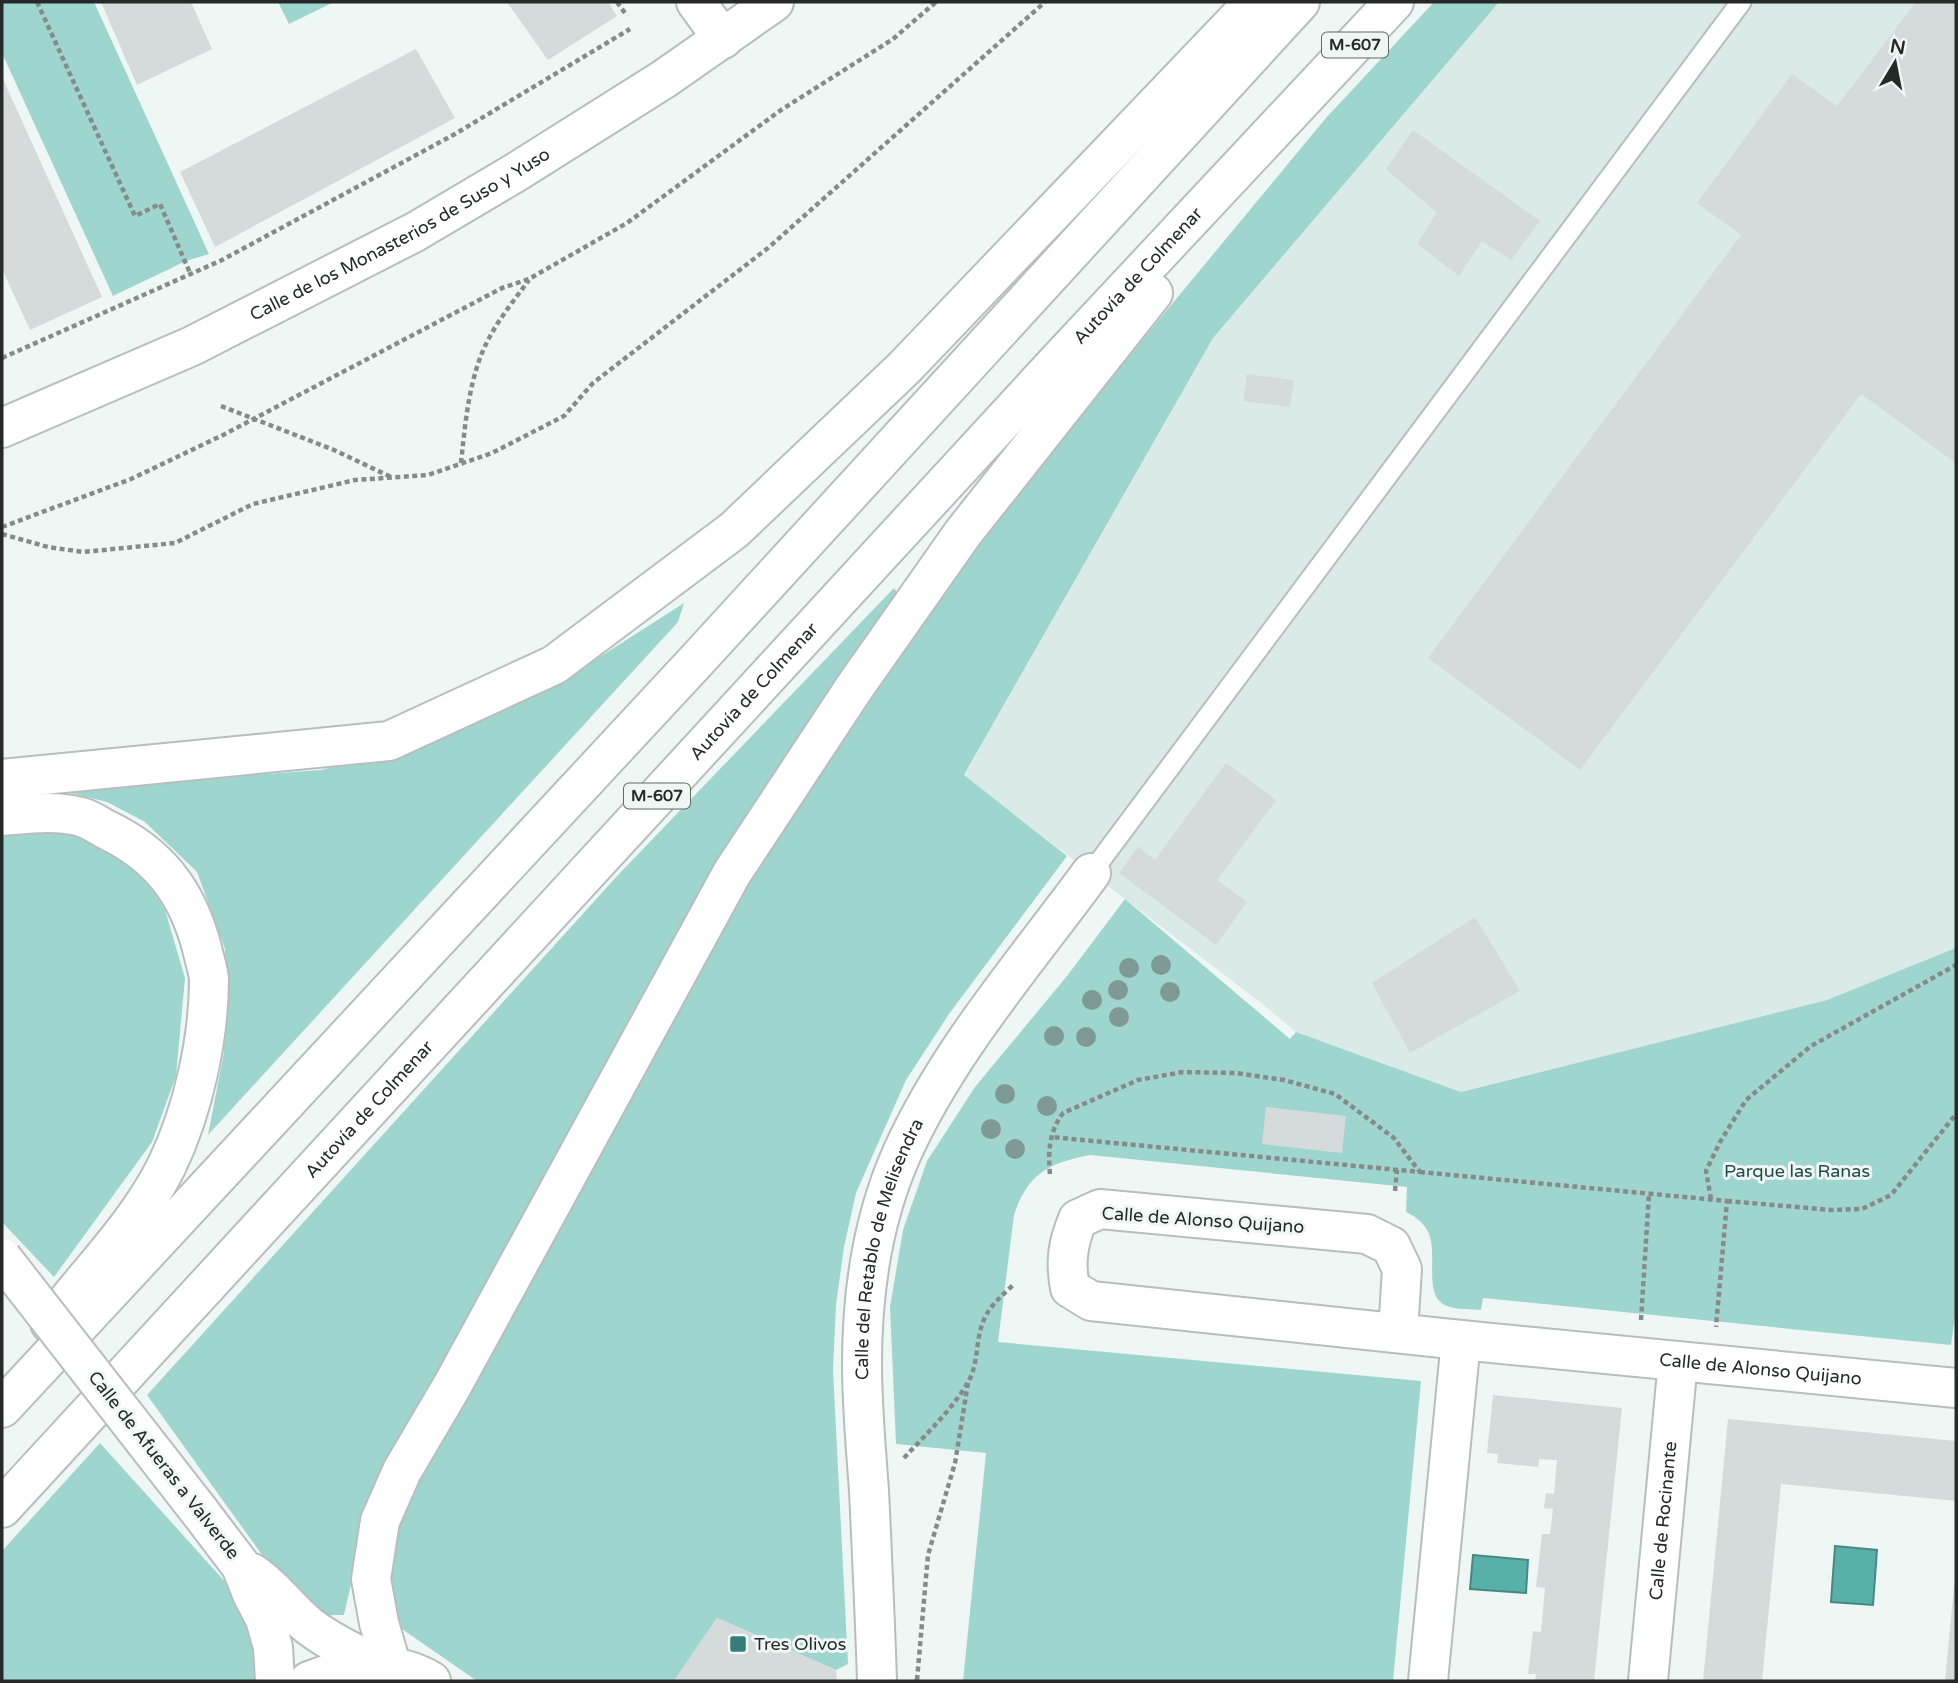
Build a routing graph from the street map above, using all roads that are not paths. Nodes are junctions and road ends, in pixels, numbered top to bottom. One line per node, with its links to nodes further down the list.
1 (696, 2): 7 (main road)
2 (774, 2): 7 (main road, Calle de los Monasterios de Suso y Yuso)
3 (1254, 2): 10 (main road)
4 (1300, 2): 19 (main road)
5 (1394, 2): 8 (main road, Autovía de Colmenar / M-607)
6 (1741, 2): 12 (lane)
7 (723, 39): 9 (main road, Calle de los Monasterios de Suso y Yuso)
8 (1316, 88): 20 (main road, Autovía de Colmenar / M-607); 22 (main road)
9 (2, 428)
10 (2, 779)
11 (2, 817): 17 (main road)
12 (1091, 873): 26 (main road, Calle del Retablo de Melisendra)
13 (2, 1258): 21 (main road, Calle de Afueras a Valverde, bridge)
14 (1398, 1332): 14 (main road, Calle de Alonso Quijano); 15 (main road, Calle de Alonso Quijano)
15 (1461, 1340): 16 (main road, Calle de Alonso Quijano); 27 (main road)
16 (1678, 1361): 18 (main road, Calle de Alonso Quijano); 28 (main road, Calle de Rocinante)
17 (2, 1388)
18 (1956, 1388)
19 (2, 1408)
20 (2, 1508)
21 (241, 1566): 22 (main road, Calle de Afueras a Valverde); 23 (main road, Calle de Afueras a Valverde)
22 (384, 1666): 24 (main road); 25 (main road, Calle de Afueras a Valverde)
23 (275, 1681)
24 (309, 1681)
25 (431, 1681)
26 (877, 1681)
27 (1429, 1681)
28 (1648, 1681)

